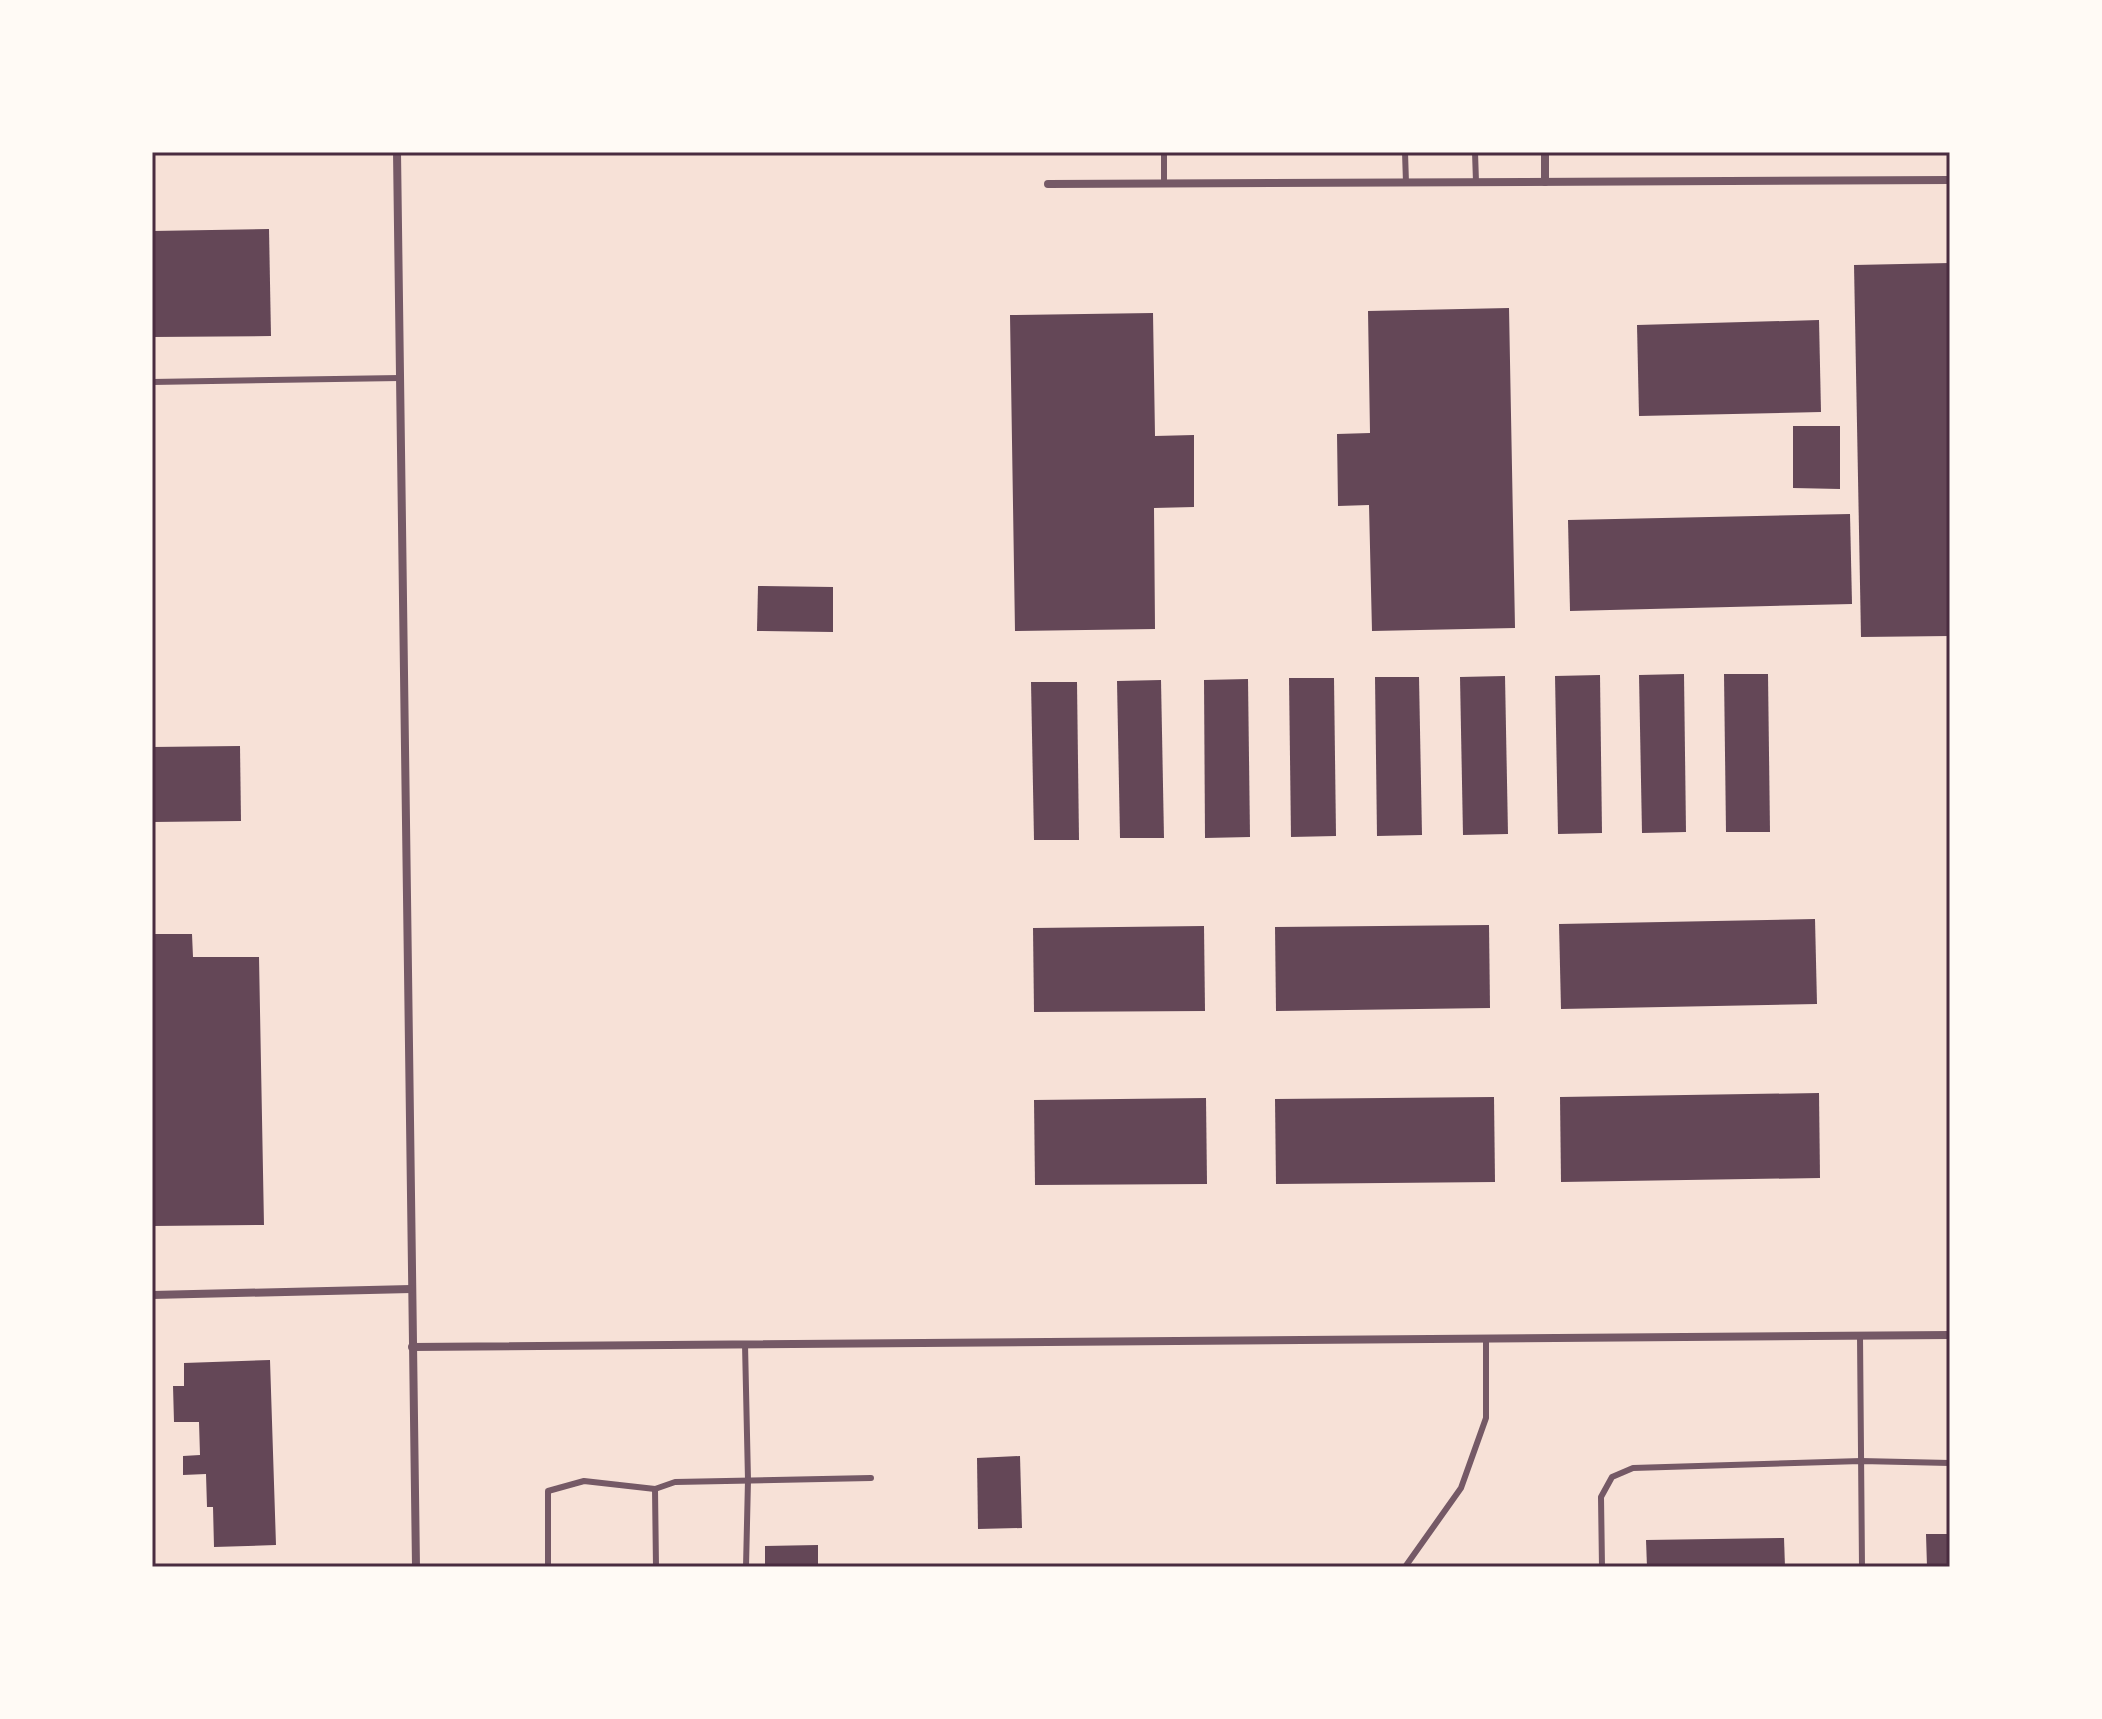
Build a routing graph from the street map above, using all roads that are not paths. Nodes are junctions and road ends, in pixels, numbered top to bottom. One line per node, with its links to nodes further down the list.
1 (397, 152): 12 (street)
2 (1164, 152): 11 (lane)
3 (1405, 152): 9 (lane)
4 (1475, 152): 7 (lane)
5 (1545, 152): 8 (street)
6 (1950, 180): 8 (street)
7 (1476, 182): 8 (street); 9 (street)
8 (1545, 182)
9 (1406, 183): 11 (street)
10 (1048, 184): 11 (street)
11 (1164, 184)
12 (400, 378): 13 (lane); 14 (street)
13 (152, 382)
14 (411, 1289): 15 (street); 20 (street)
15 (152, 1295)
16 (1950, 1335): 17 (street)
17 (1860, 1336): 18 (street); 21 (lane)
18 (1486, 1339): 19 (street); 30 (lane)
19 (745, 1344): 20 (street); 24 (lane)
20 (412, 1347): 26 (street)
21 (1861, 1461): 22 (lane); 31 (lane); 32 (lane)
22 (1950, 1463)
23 (871, 1478): 24 (lane)
24 (748, 1480): 25 (lane); 29 (lane)
25 (655, 1489): 27 (lane); 28 (lane)
26 (416, 1567)
27 (548, 1567)
28 (656, 1567)
29 (746, 1567)
30 (1405, 1567)
31 (1602, 1567)
32 (1862, 1567)

